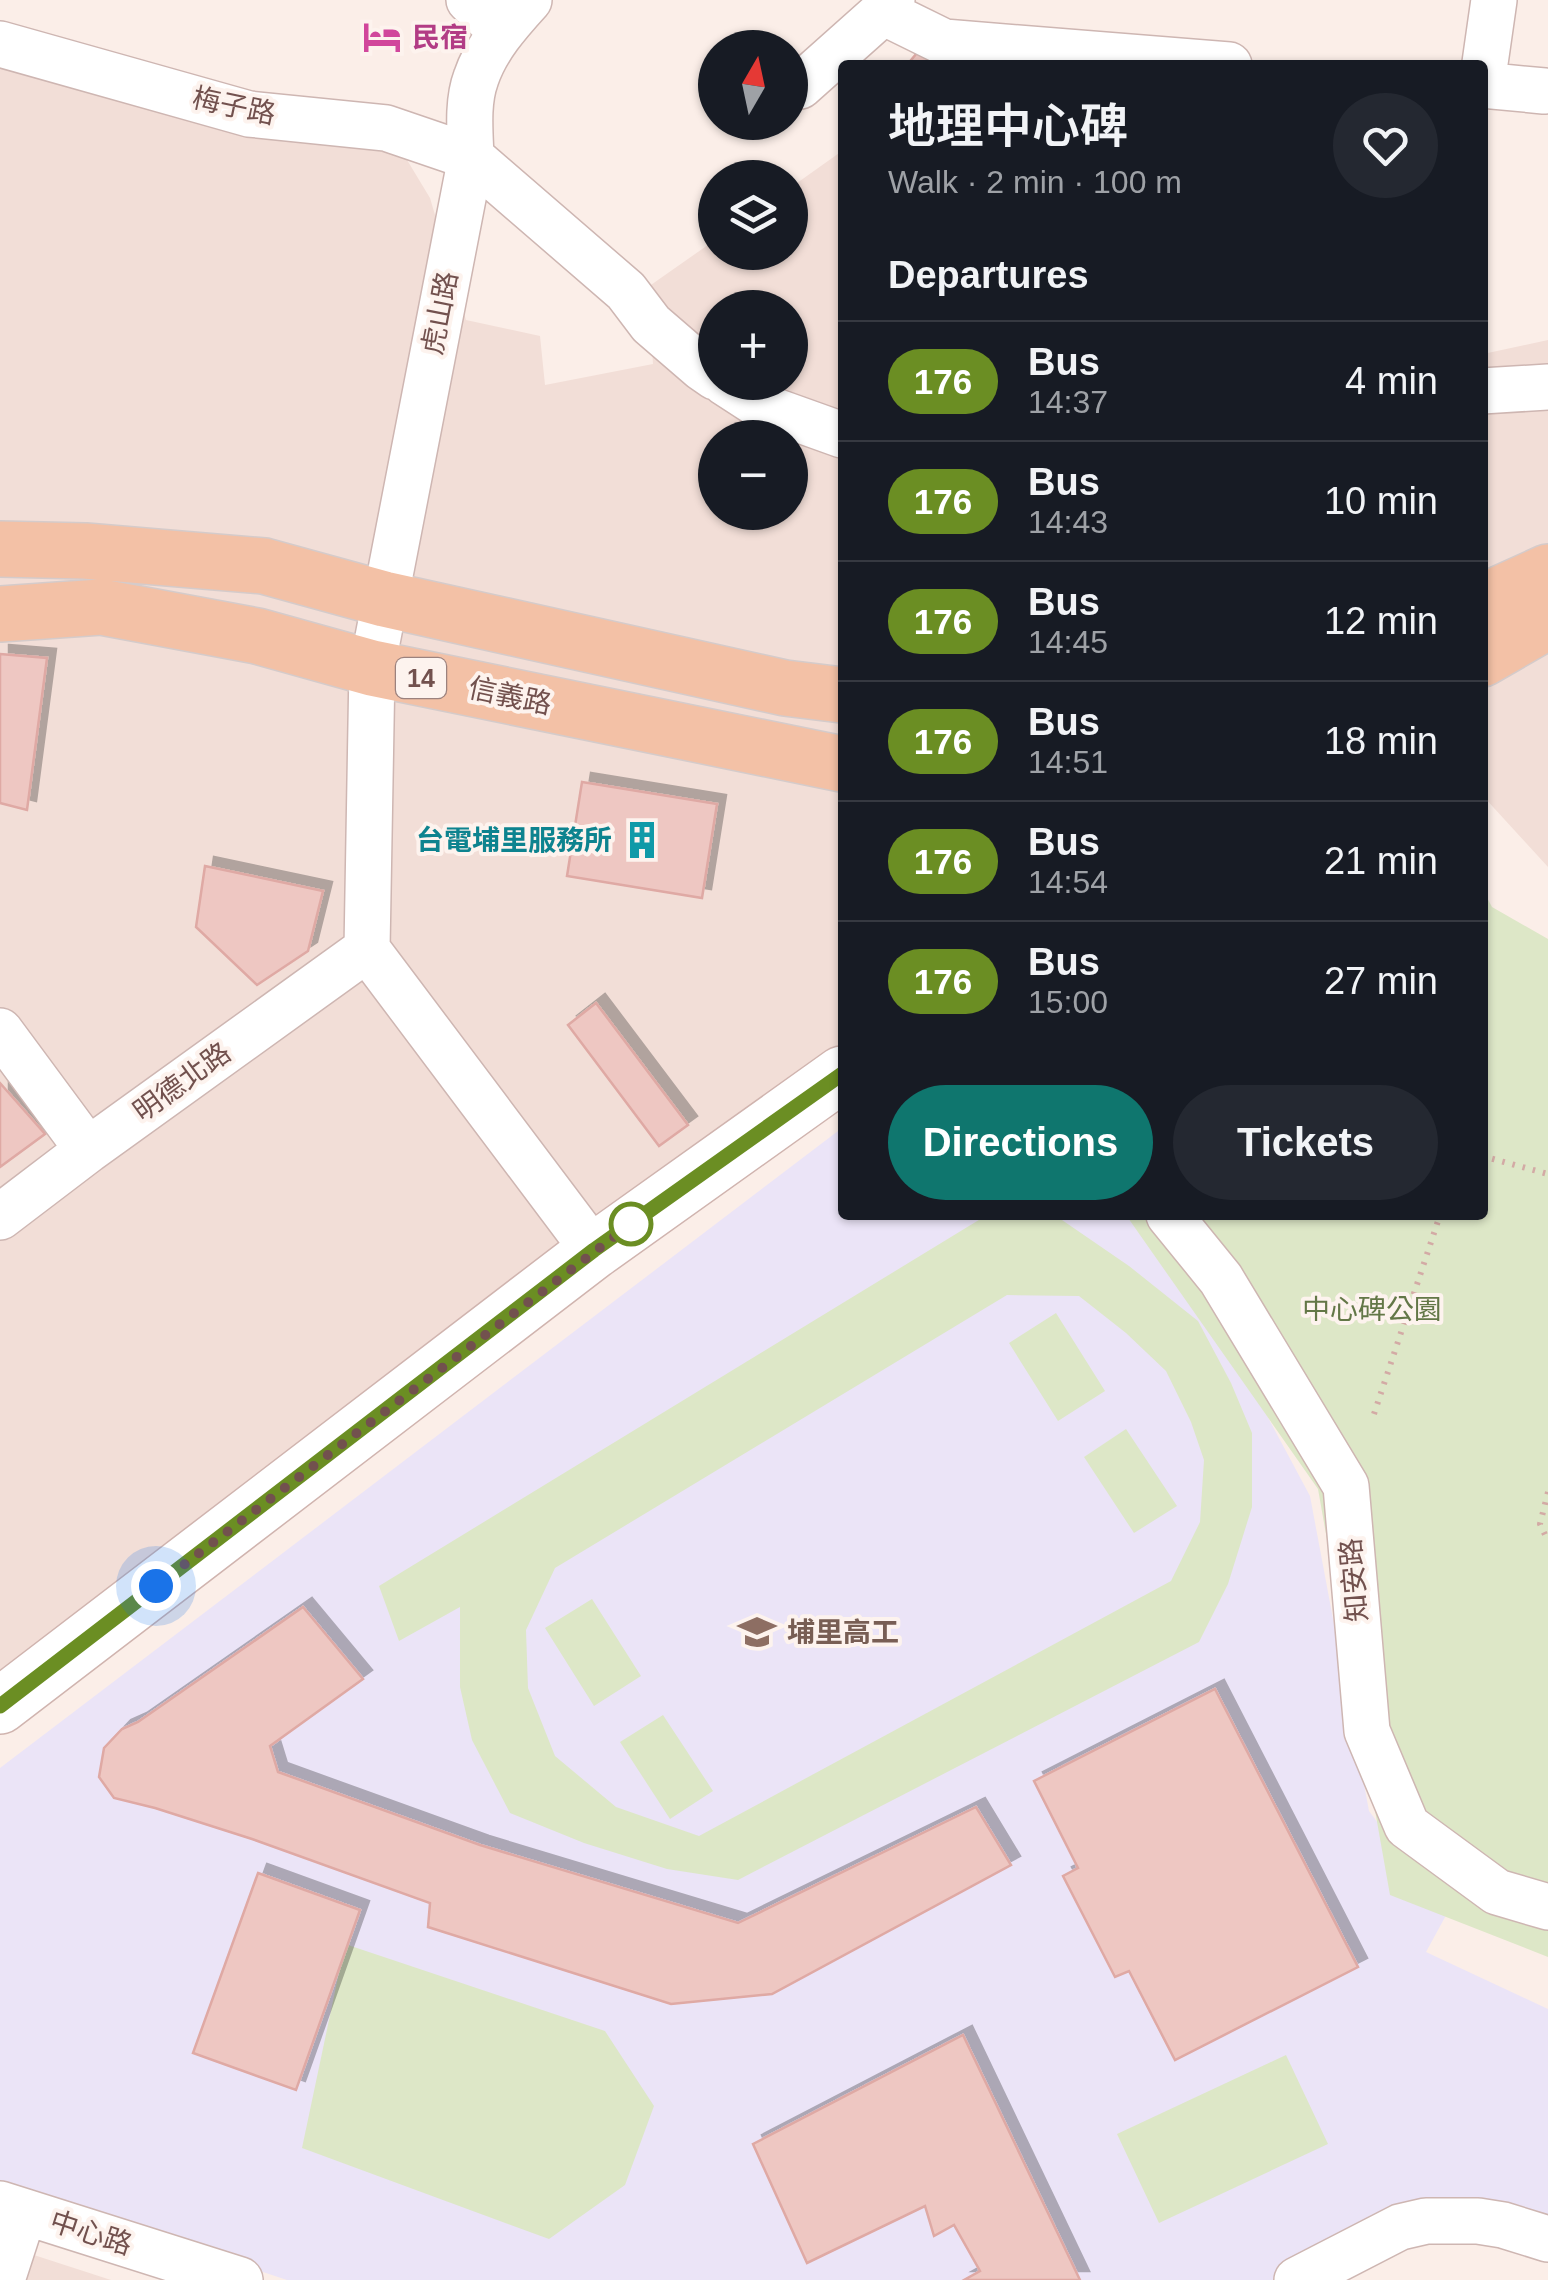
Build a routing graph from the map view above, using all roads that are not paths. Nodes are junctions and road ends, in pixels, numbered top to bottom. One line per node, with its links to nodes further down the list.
1 (469, 0): 4 (street)
2 (1494, 0): 7 (street)
3 (887, 6): 6 (street); 8 (street)
4 (515, 16): 11 (street, 虎山路)
5 (0, 44): 11 (street, 梅子路)
6 (1168, 60)
7 (1485, 60)
8 (808, 79)
9 (1488, 85): 10 (street)
10 (1544, 91)
11 (471, 157): 12 (street); 19 (street, 虎山路)
12 (698, 364)
13 (1548, 387): 14 (street)
14 (1488, 391)
15 (752, 400): 16 (street)
16 (838, 435)
17 (0, 549): 19 (main road)
18 (1548, 572): 20 (main road)
19 (384, 599): 24 (street); 25 (main road)
20 (1488, 599)
21 (0, 614): 24 (main road, 信義路 / 14)
22 (1548, 621): 23 (main road)
23 (1488, 655)
24 (372, 668): 26 (main road, 信義路 / 14); 27 (street)
25 (838, 695)
26 (838, 763)
27 (367, 949): 30 (street, 明德北路); 33 (street)
28 (0, 1031): 30 (street)
29 (838, 1077): 33 (street)
30 (88, 1150): 31 (street, 明德北路)
31 (0, 1217)
32 (1173, 1220): 35 (street, 知安路)
33 (594, 1250): 34 (street)
34 (0, 1706)
35 (1548, 1907)
36 (12, 2208): 38 (street); 39 (street, 中心路)
37 (1548, 2239): 40 (street)
38 (2, 2280)
39 (240, 2280)
40 (1297, 2280)

